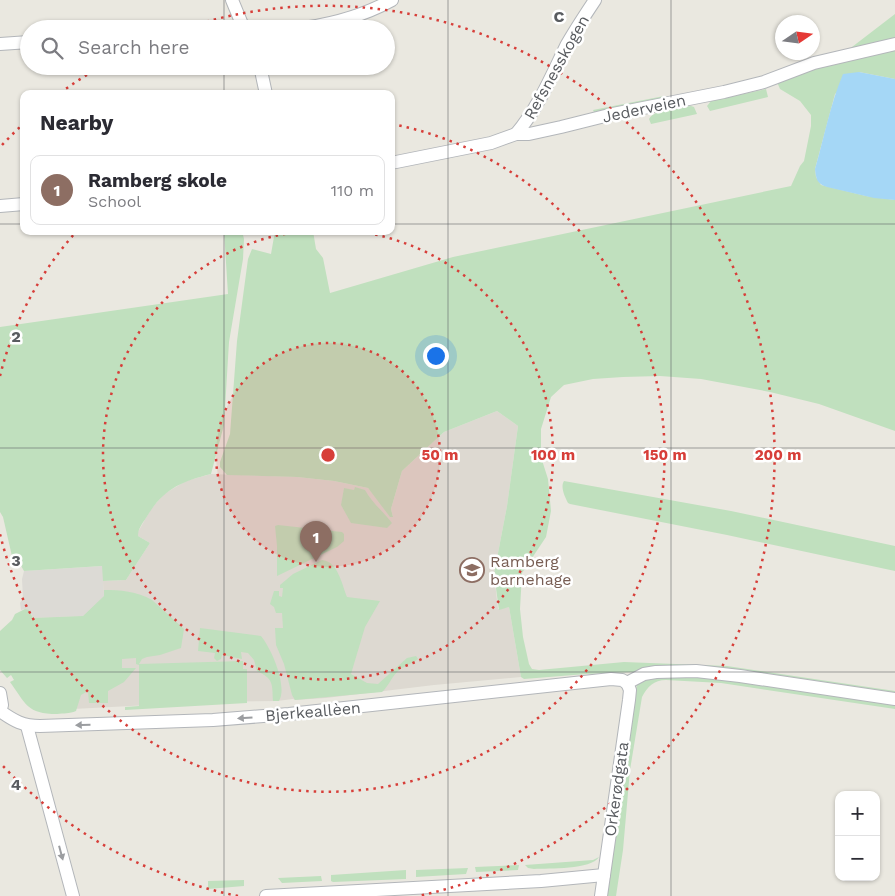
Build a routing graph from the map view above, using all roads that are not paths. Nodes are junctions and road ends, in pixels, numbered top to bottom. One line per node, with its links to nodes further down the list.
1 (232, 0): 4 (street)
2 (392, 0): 5 (street)
3 (596, 0): 11 (street, Refsnesskogen)
4 (240, 20)
5 (346, 20)
6 (20, 43): 7 (street)
7 (0, 44)
8 (895, 44): 11 (street, Jederveien)
9 (262, 75): 10 (street)
10 (265, 90)
11 (516, 134): 12 (street, Jederveien)
12 (395, 163)
13 (20, 204): 14 (street)
14 (0, 206)
15 (627, 683): 17 (street); 19 (street, Bjerkeallèen, one-way to 19); 20 (street, Orkerødgata)
16 (0, 693): 18 (street)
17 (895, 699)
18 (0, 711): 19 (street)
19 (27, 726): 21 (street, one-way to 21)
20 (604, 875): 22 (street); 23 (street, Orkerødgata)
21 (73, 896)
22 (266, 896)
23 (601, 896)

